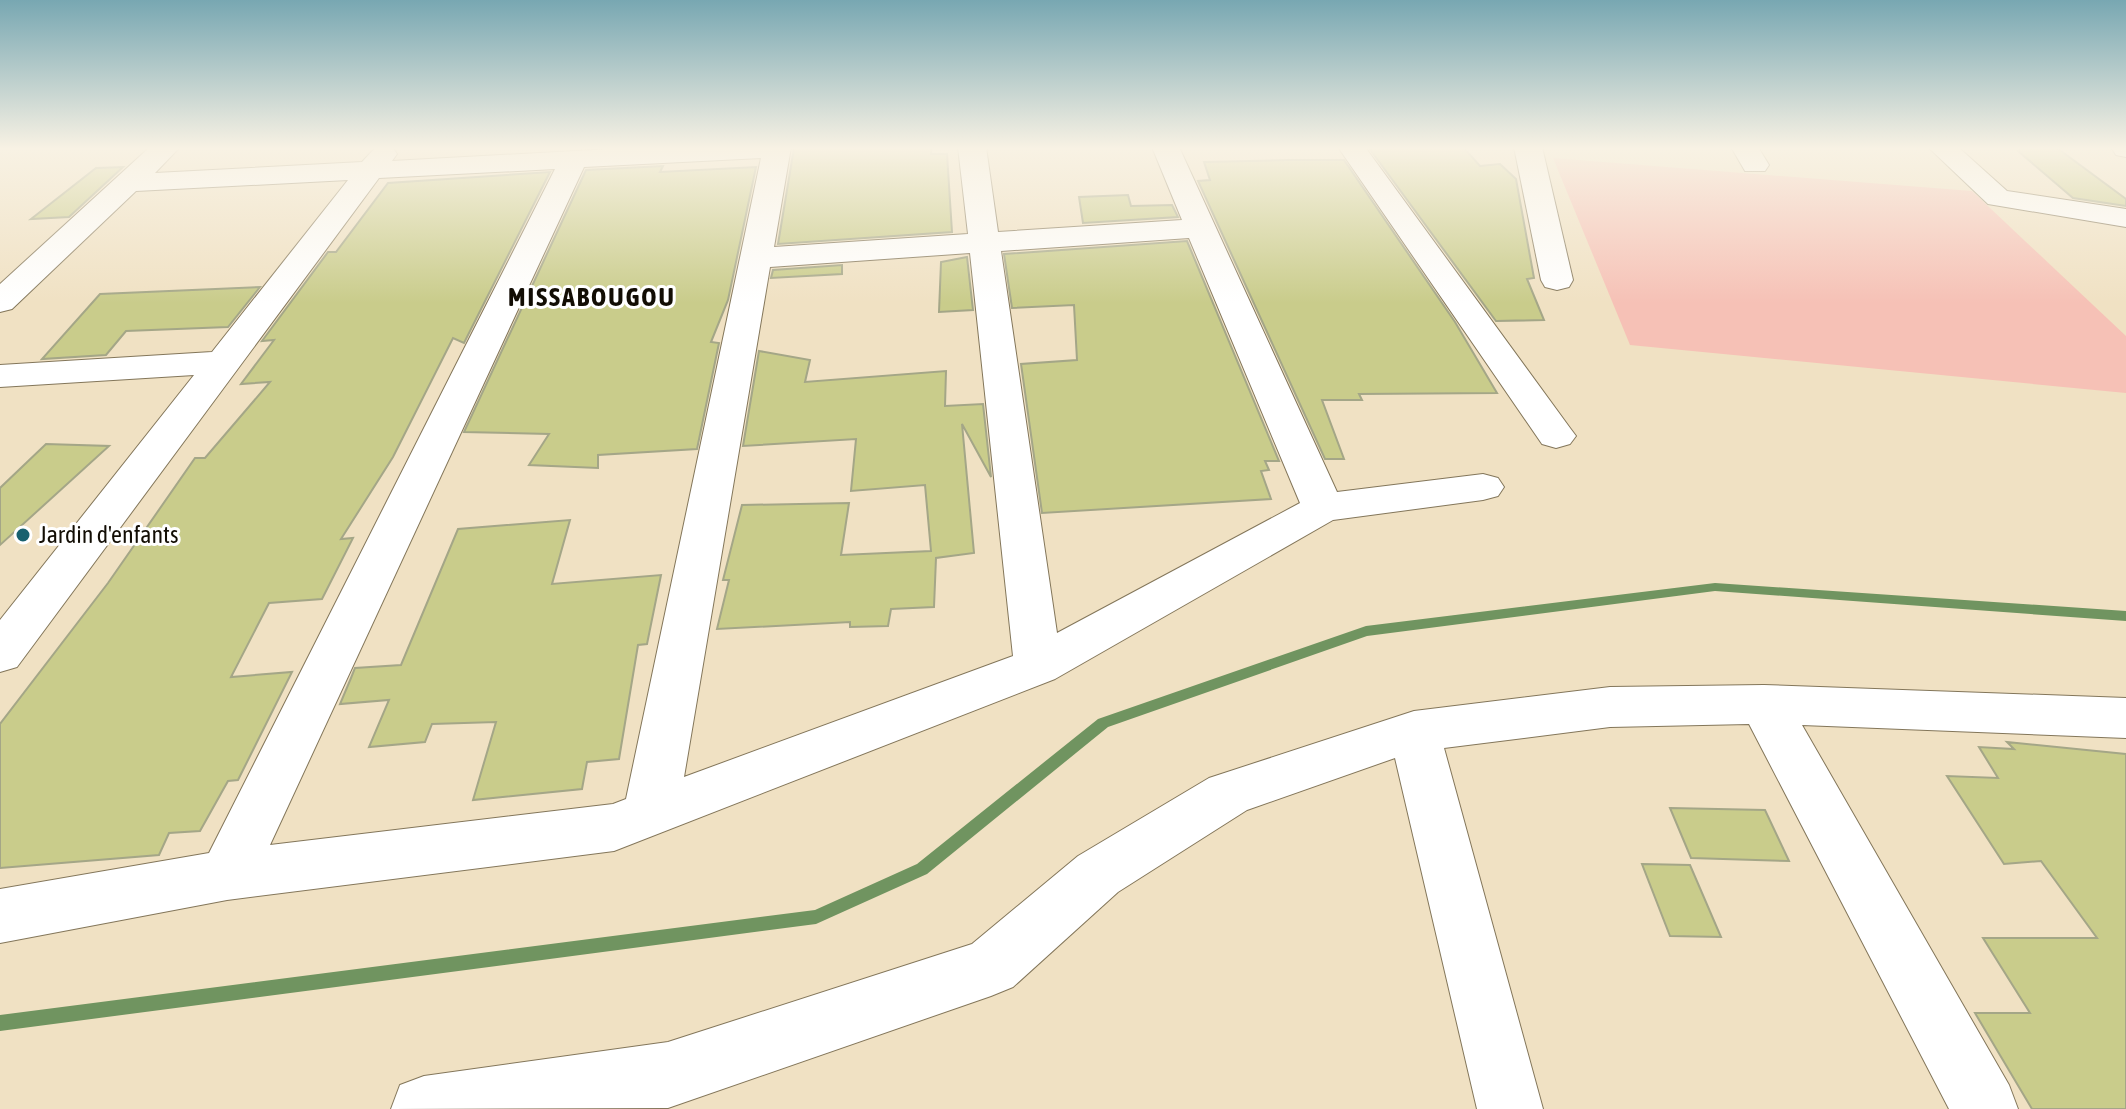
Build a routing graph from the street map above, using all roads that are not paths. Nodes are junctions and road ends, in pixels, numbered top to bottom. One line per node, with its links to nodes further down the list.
1 (112, 199): 15 (street)
2 (349, 199): 16 (street)
3 (555, 199): 29 (street)
4 (767, 199): 13 (street)
5 (977, 199): 12 (street)
6 (1187, 199): 11 (street)
7 (1388, 199): 18 (street)
8 (1539, 199): 14 (street)
9 (2003, 199): 10 (street)
10 (2126, 218)
11 (1199, 228): 12 (street); 20 (street)
12 (982, 243): 13 (street); 24 (street)
13 (755, 258): 28 (street)
14 (1557, 280)
15 (0, 302)
16 (224, 362): 17 (street); 21 (street)
17 (0, 376)
18 (1556, 436)
19 (1483, 487): 20 (street)
20 (1323, 508): 24 (street)
21 (47, 593): 22 (street); 23 (street)
22 (0, 597)
23 (0, 654)
24 (1038, 666): 28 (street)
25 (1764, 704): 26 (street); 27 (street); 33 (street)
26 (2126, 718)
27 (1414, 731): 31 (street); 32 (street)
28 (651, 810): 29 (street)
29 (227, 875): 30 (street)
30 (0, 916)
31 (424, 1109)
32 (1510, 1109)
33 (1985, 1109)

